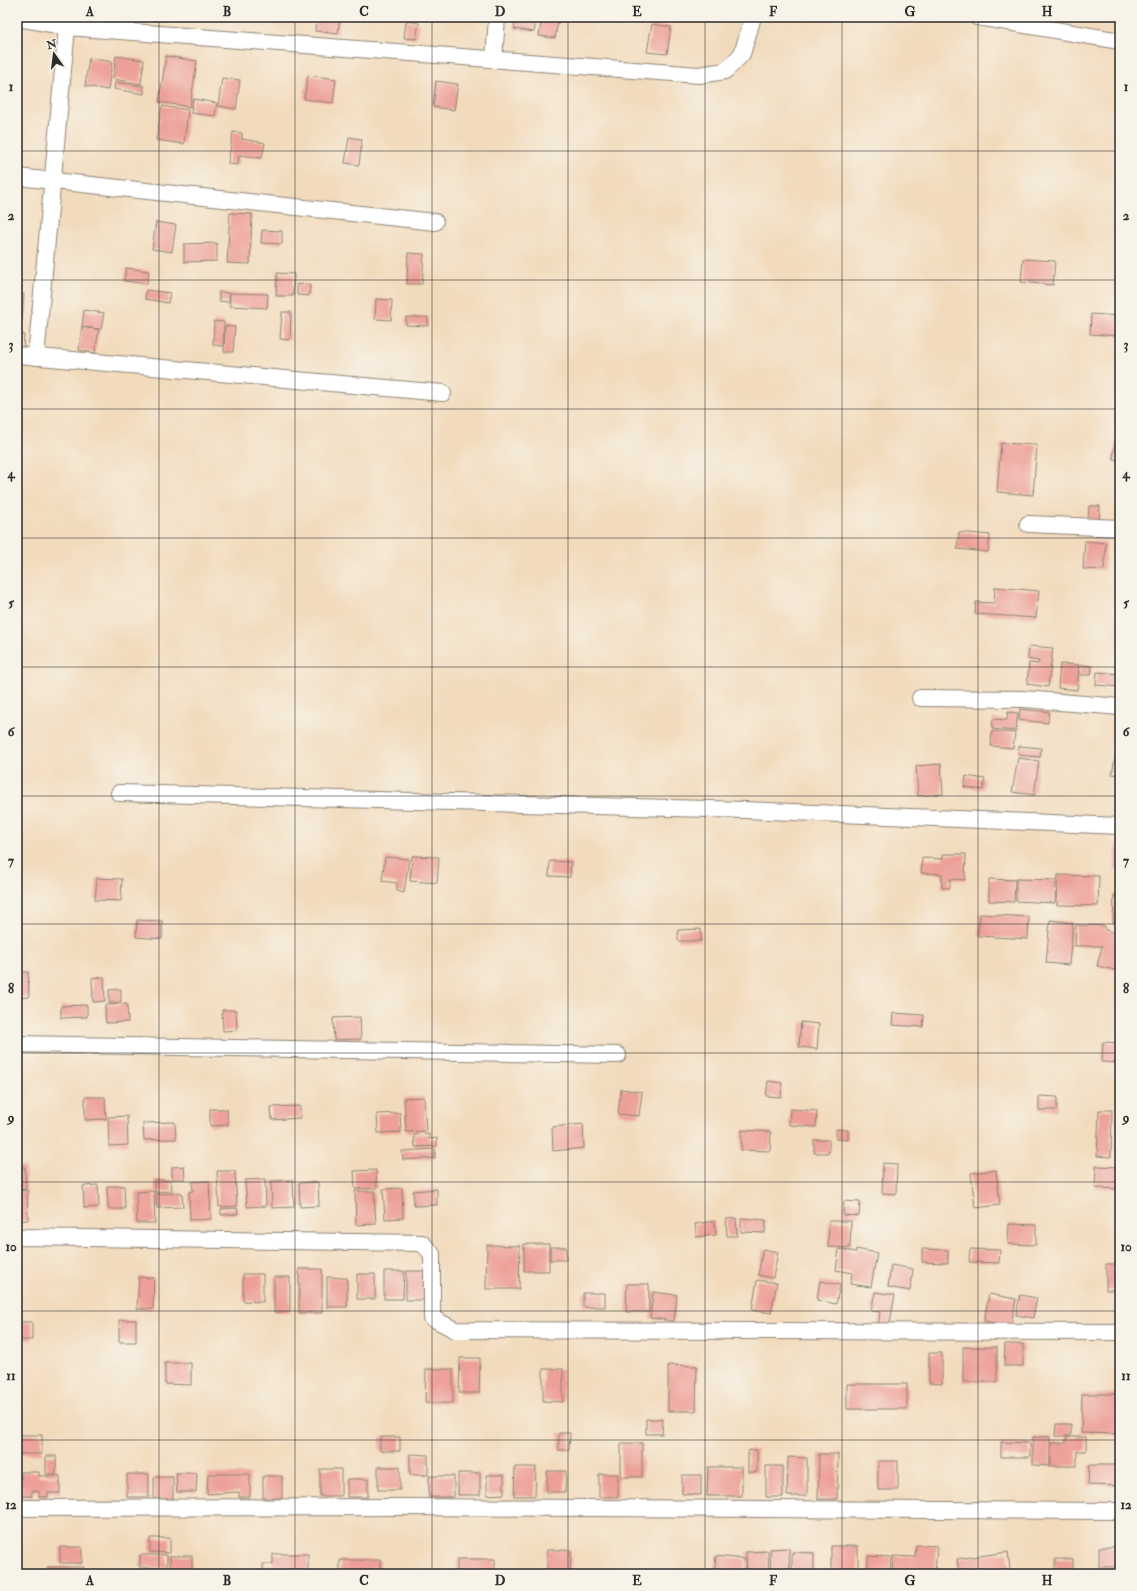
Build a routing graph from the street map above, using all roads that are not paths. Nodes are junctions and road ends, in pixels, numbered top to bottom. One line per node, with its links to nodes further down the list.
1 (497, 17): 7 (street)
2 (753, 17): 7 (street)
3 (977, 17): 6 (street)
4 (17, 18): 5 (street)
5 (67, 27): 7 (street); 9 (street)
6 (1120, 41)
7 (494, 60)
8 (17, 177): 9 (street)
9 (53, 181): 10 (street); 12 (street)
10 (435, 222)
11 (17, 355): 12 (street)
12 (36, 357): 13 (street)
13 (443, 393)
14 (1028, 524): 15 (street)
15 (1120, 528)
16 (920, 698): 17 (street)
17 (1120, 707)
18 (119, 793): 19 (street)
19 (1120, 826)
20 (17, 1044): 21 (street)
21 (618, 1055)
22 (17, 1237): 23 (street)
23 (1120, 1332)
24 (17, 1508): 25 (street)
25 (1120, 1511)

